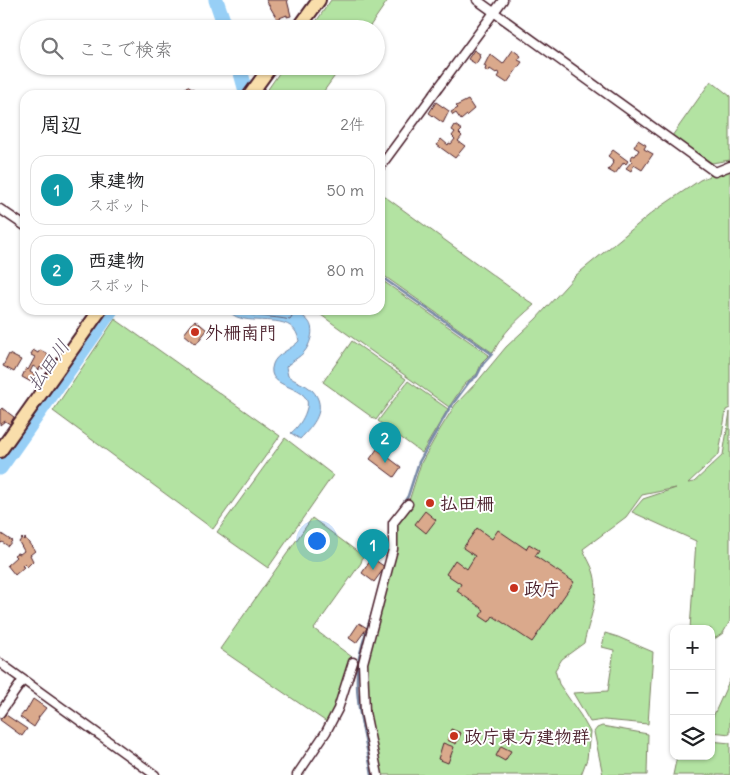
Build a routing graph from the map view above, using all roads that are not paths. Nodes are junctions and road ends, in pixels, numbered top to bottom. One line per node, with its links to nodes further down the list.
1 (319, 0): 5 (main road)
2 (478, 0): 4 (street)
3 (503, 0): 4 (street)
4 (494, 13): 8 (street); 9 (street)
5 (305, 20)
6 (265, 75): 7 (main road)
7 (255, 90)
8 (385, 160)
9 (730, 166)
10 (0, 209): 11 (street)
11 (20, 223)
12 (96, 315): 13 (main road)
13 (0, 451)
14 (408, 504): 21 (street)
15 (353, 662): 20 (street)
16 (0, 663): 17 (street)
17 (23, 680): 18 (street); 19 (street)
18 (0, 713)
19 (155, 775)
20 (297, 775)
21 (378, 775)

